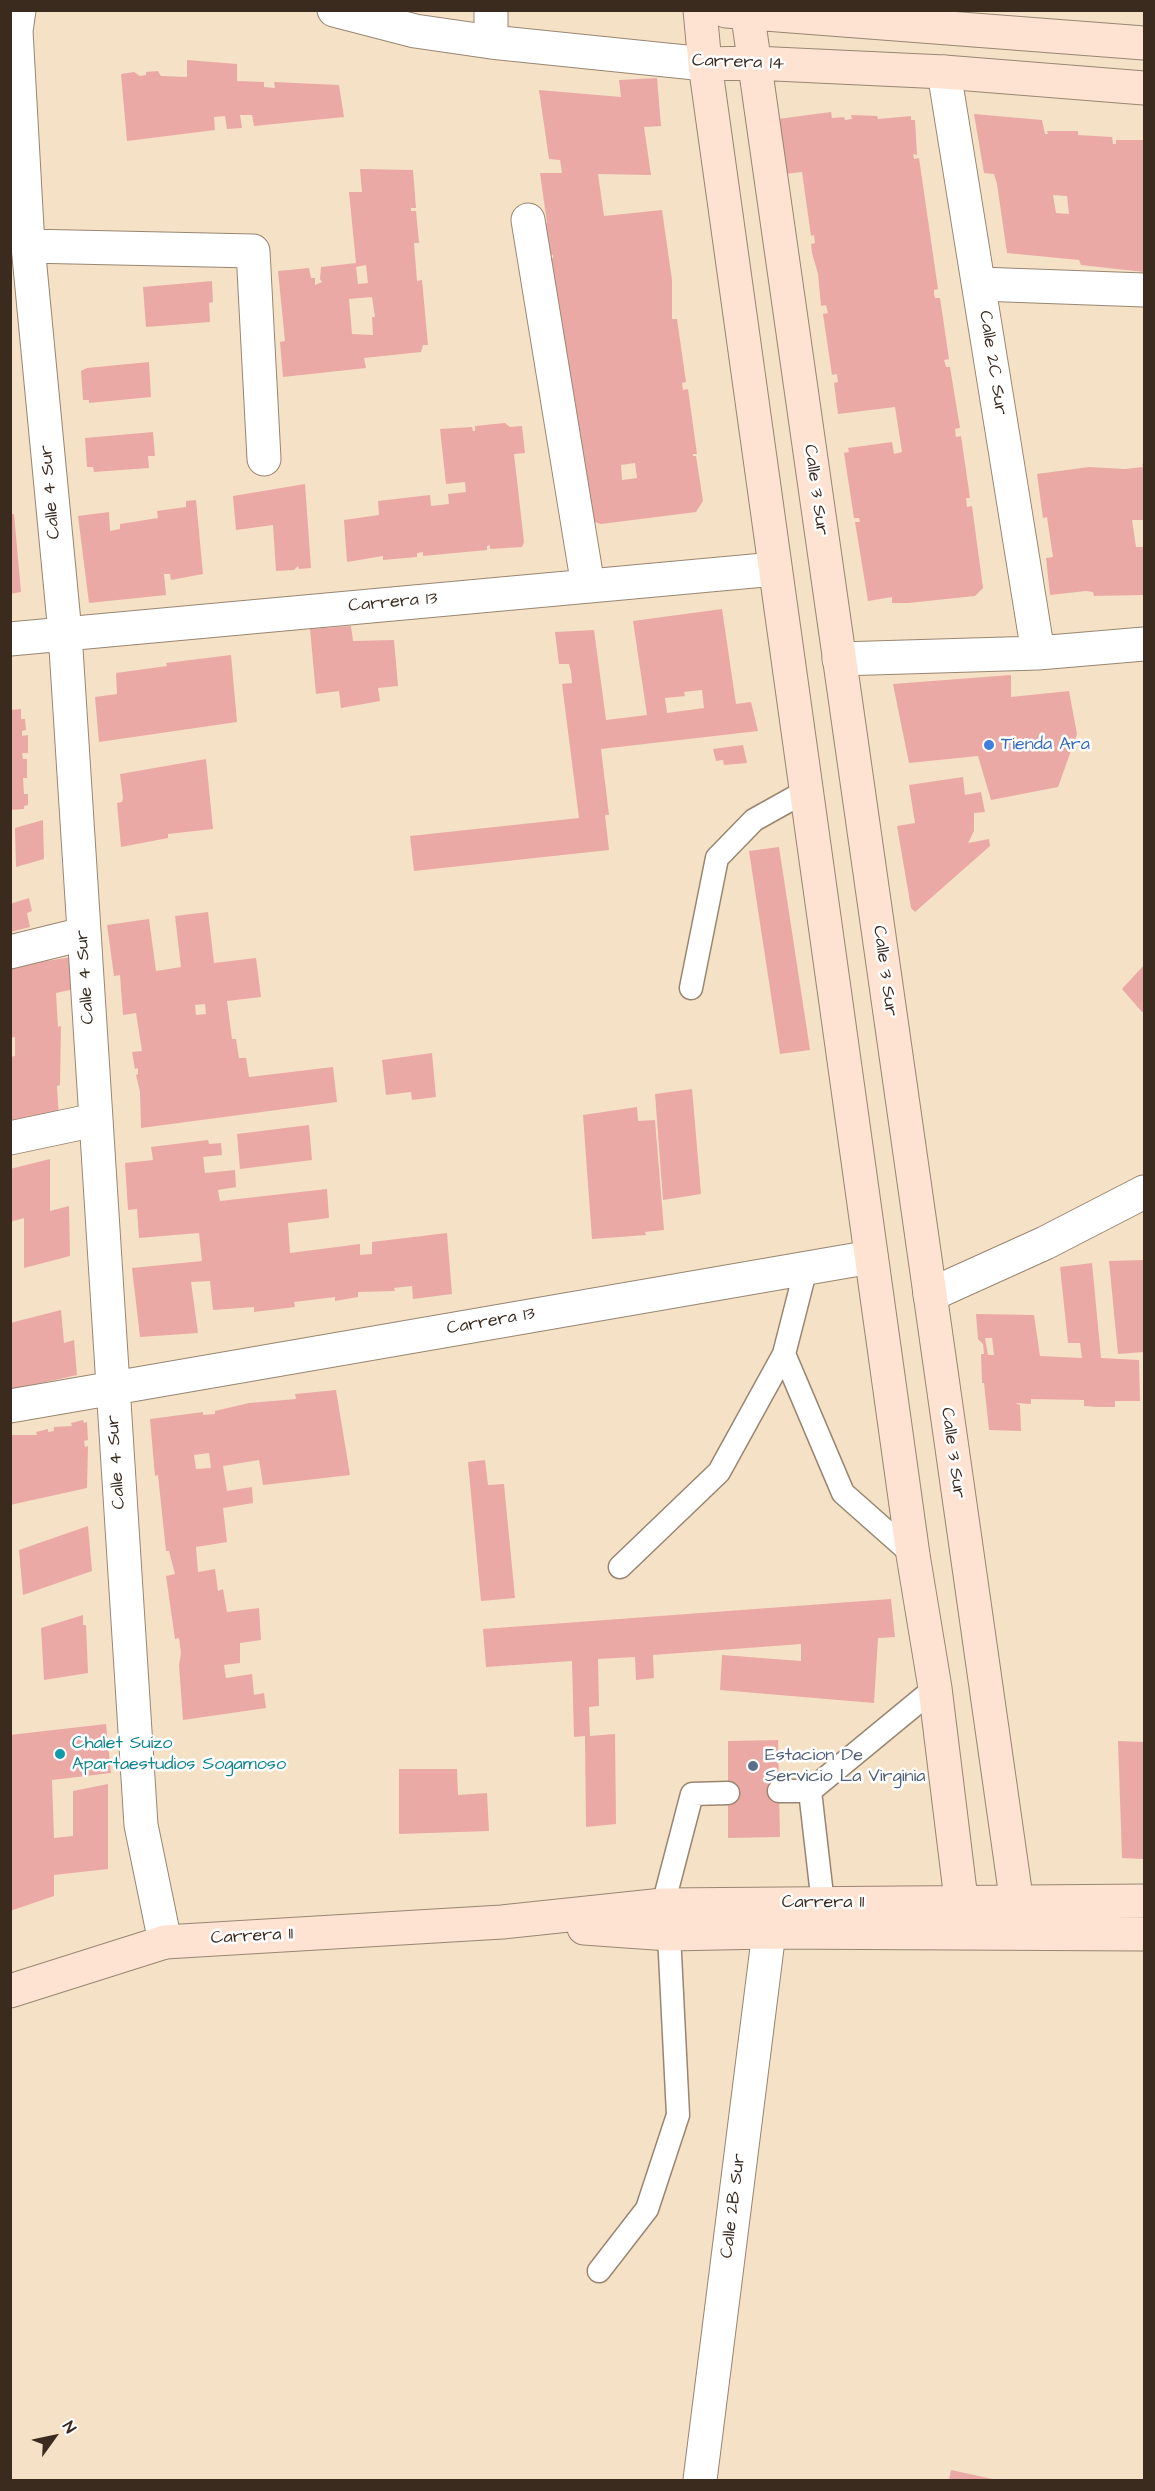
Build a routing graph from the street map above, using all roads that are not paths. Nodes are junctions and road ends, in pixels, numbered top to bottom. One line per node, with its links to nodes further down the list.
1 (19, 10): 12 (street, Calle 4 Sur)
2 (334, 10): 5 (street, Carrera 14)
3 (700, 10): 8 (street)
4 (738, 12): 6 (street); 7 (street, Calle 3 Sur)
5 (491, 26): 8 (street, Carrera 14)
6 (1144, 43)
7 (754, 63): 8 (street, Carrera 14); 9 (street, Carrera 14); 22 (street, Calle 3 Sur)
8 (705, 64): 16 (street)
9 (944, 72): 10 (street, Carrera 14); 13 (street, Calle 2C Sur)
10 (1144, 88)
11 (528, 220): 17 (street)
12 (28, 246): 15 (street); 18 (street, Calle 4 Sur)
13 (979, 284): 14 (street); 21 (street, Calle 2C Sur)
14 (1144, 290)
15 (264, 459)
16 (775, 569): 17 (street, Carrera 13); 23 (street)
17 (588, 586): 18 (street, Carrera 13)
18 (65, 633): 19 (street, Carrera 13); 24 (street, Calle 4 Sur)
19 (10, 639)
20 (1144, 644): 21 (street)
21 (1038, 653): 22 (street)
22 (839, 659): 32 (street, Calle 3 Sur)
23 (806, 791): 26 (lane); 30 (street)
24 (83, 934): 25 (street); 27 (street, Calle 4 Sur)
25 (10, 952)
26 (691, 988)
27 (95, 1120): 28 (street); 34 (street, Calle 4 Sur)
28 (10, 1138)
29 (1144, 1192): 32 (street)
30 (871, 1257): 31 (street, Carrera 13); 36 (street)
31 (806, 1268): 33 (lane); 34 (street, Carrera 13)
32 (930, 1295): 44 (street, Calle 3 Sur)
33 (784, 1354): 36 (lane); 37 (lane)
34 (111, 1387): 35 (street, Carrera 13); 49 (street, Calle 4 Sur)
35 (10, 1406)
36 (913, 1555): 38 (street)
37 (620, 1566)
38 (935, 1688): 40 (lane); 46 (street)
39 (779, 1791): 40 (lane)
40 (810, 1791): 43 (lane)
41 (728, 1793): 47 (lane)
42 (1144, 1901): 44 (street, Carrera 11)
43 (824, 1904): 45 (street, Carrera 11); 46 (street, Carrera 11)
44 (1019, 1917): 46 (street, Carrera 11); 48 (street, Carrera 11)
45 (768, 1918): 46 (street, Carrera 11); 47 (street, Carrera 11); 52 (street, Calle 2B Sur)
46 (963, 1918)
47 (666, 1919): 49 (street, Carrera 11); 51 (lane)
48 (1144, 1934)
49 (165, 1942): 50 (street, Carrera 11)
50 (10, 1991)
51 (599, 2271)
52 (700, 2481)

